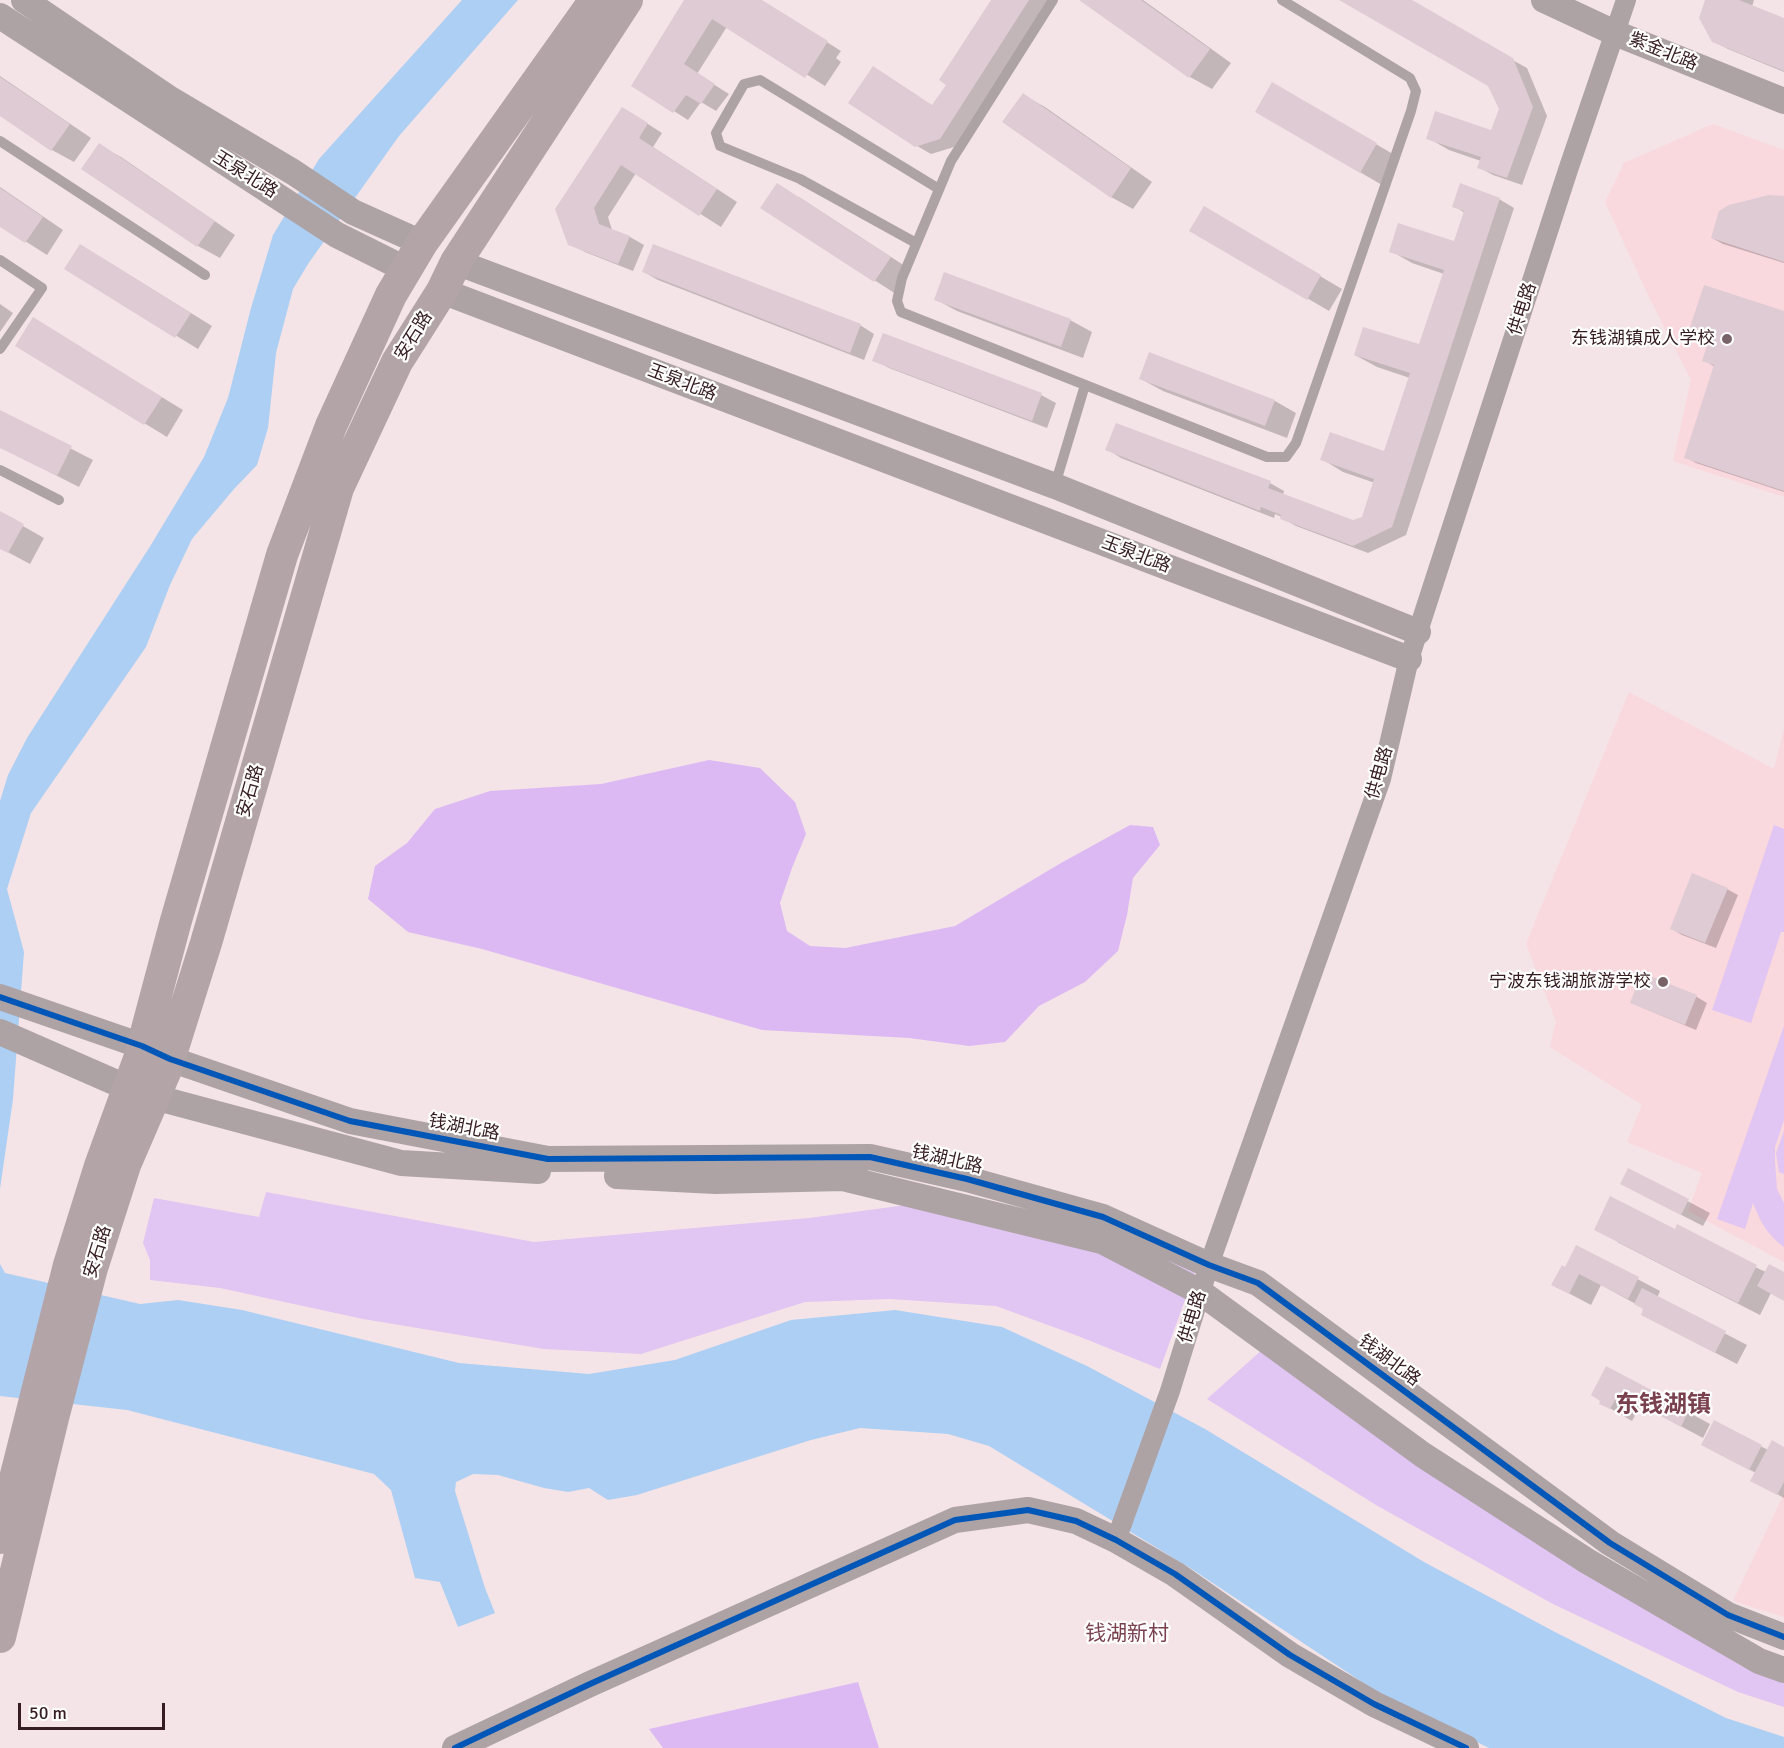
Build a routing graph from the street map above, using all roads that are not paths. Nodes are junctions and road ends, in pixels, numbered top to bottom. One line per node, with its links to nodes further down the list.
1 (24, 0): 13 (street, 玉泉北路)
2 (594, 0): 13 (main road, 安石路)
3 (627, 0): 16 (main road, 安石路)
4 (1053, 0): 12 (lane)
5 (1282, 0): 21 (lane)
6 (1544, 0): 9 (street, 紫金北路)
7 (1626, 0): 9 (street, 供电路)
8 (0, 16): 17 (street, 玉泉北路)
9 (1615, 33): 10 (street, 紫金北路); 25 (street, 供电路)
10 (1784, 101)
11 (0, 141): 18 (lane)
12 (939, 189): 14 (lane); 14 (lane)
13 (422, 243): 16 (main road, 玉泉北路); 17 (main road, 安石路)
14 (916, 243): 21 (lane)
15 (0, 260): 20 (lane)
16 (456, 262): 19 (main road, 安石路); 23 (street, 玉泉北路)
17 (407, 270): 19 (main road, 玉泉北路); 29 (main road, 安石路)
18 (205, 275)
19 (442, 291): 26 (street, 玉泉北路); 29 (main road, 安石路)
20 (0, 349)
21 (1085, 385): 23 (lane)
22 (0, 470): 24 (lane)
23 (1055, 486): 25 (street, 玉泉北路)
24 (59, 500)
25 (1418, 632): 26 (street, 供电路)
26 (1409, 659): 31 (street, 供电路)
27 (0, 997): 29 (street, 钱湖北路)
28 (0, 1032): 30 (street, 钱湖北路)
29 (156, 1053): 30 (main road, 安石路); 31 (street, 钱湖北路)
30 (141, 1093): 32 (street, 钱湖北路); 33 (main road, 安石路)
31 (1209, 1265): 32 (street, 供电路); 37 (street, 钱湖北路)
32 (1200, 1292): 34 (street, 供电路); 38 (street, 钱湖北路)
33 (42, 1414): 35 (main road, 安石路); 36 (main road, 安石路)
34 (1120, 1530): 39 (street); 40 (street)
35 (0, 1538)
36 (0, 1637)
37 (1784, 1637)
38 (1784, 1670)
39 (455, 1748)
40 (1466, 1748)

